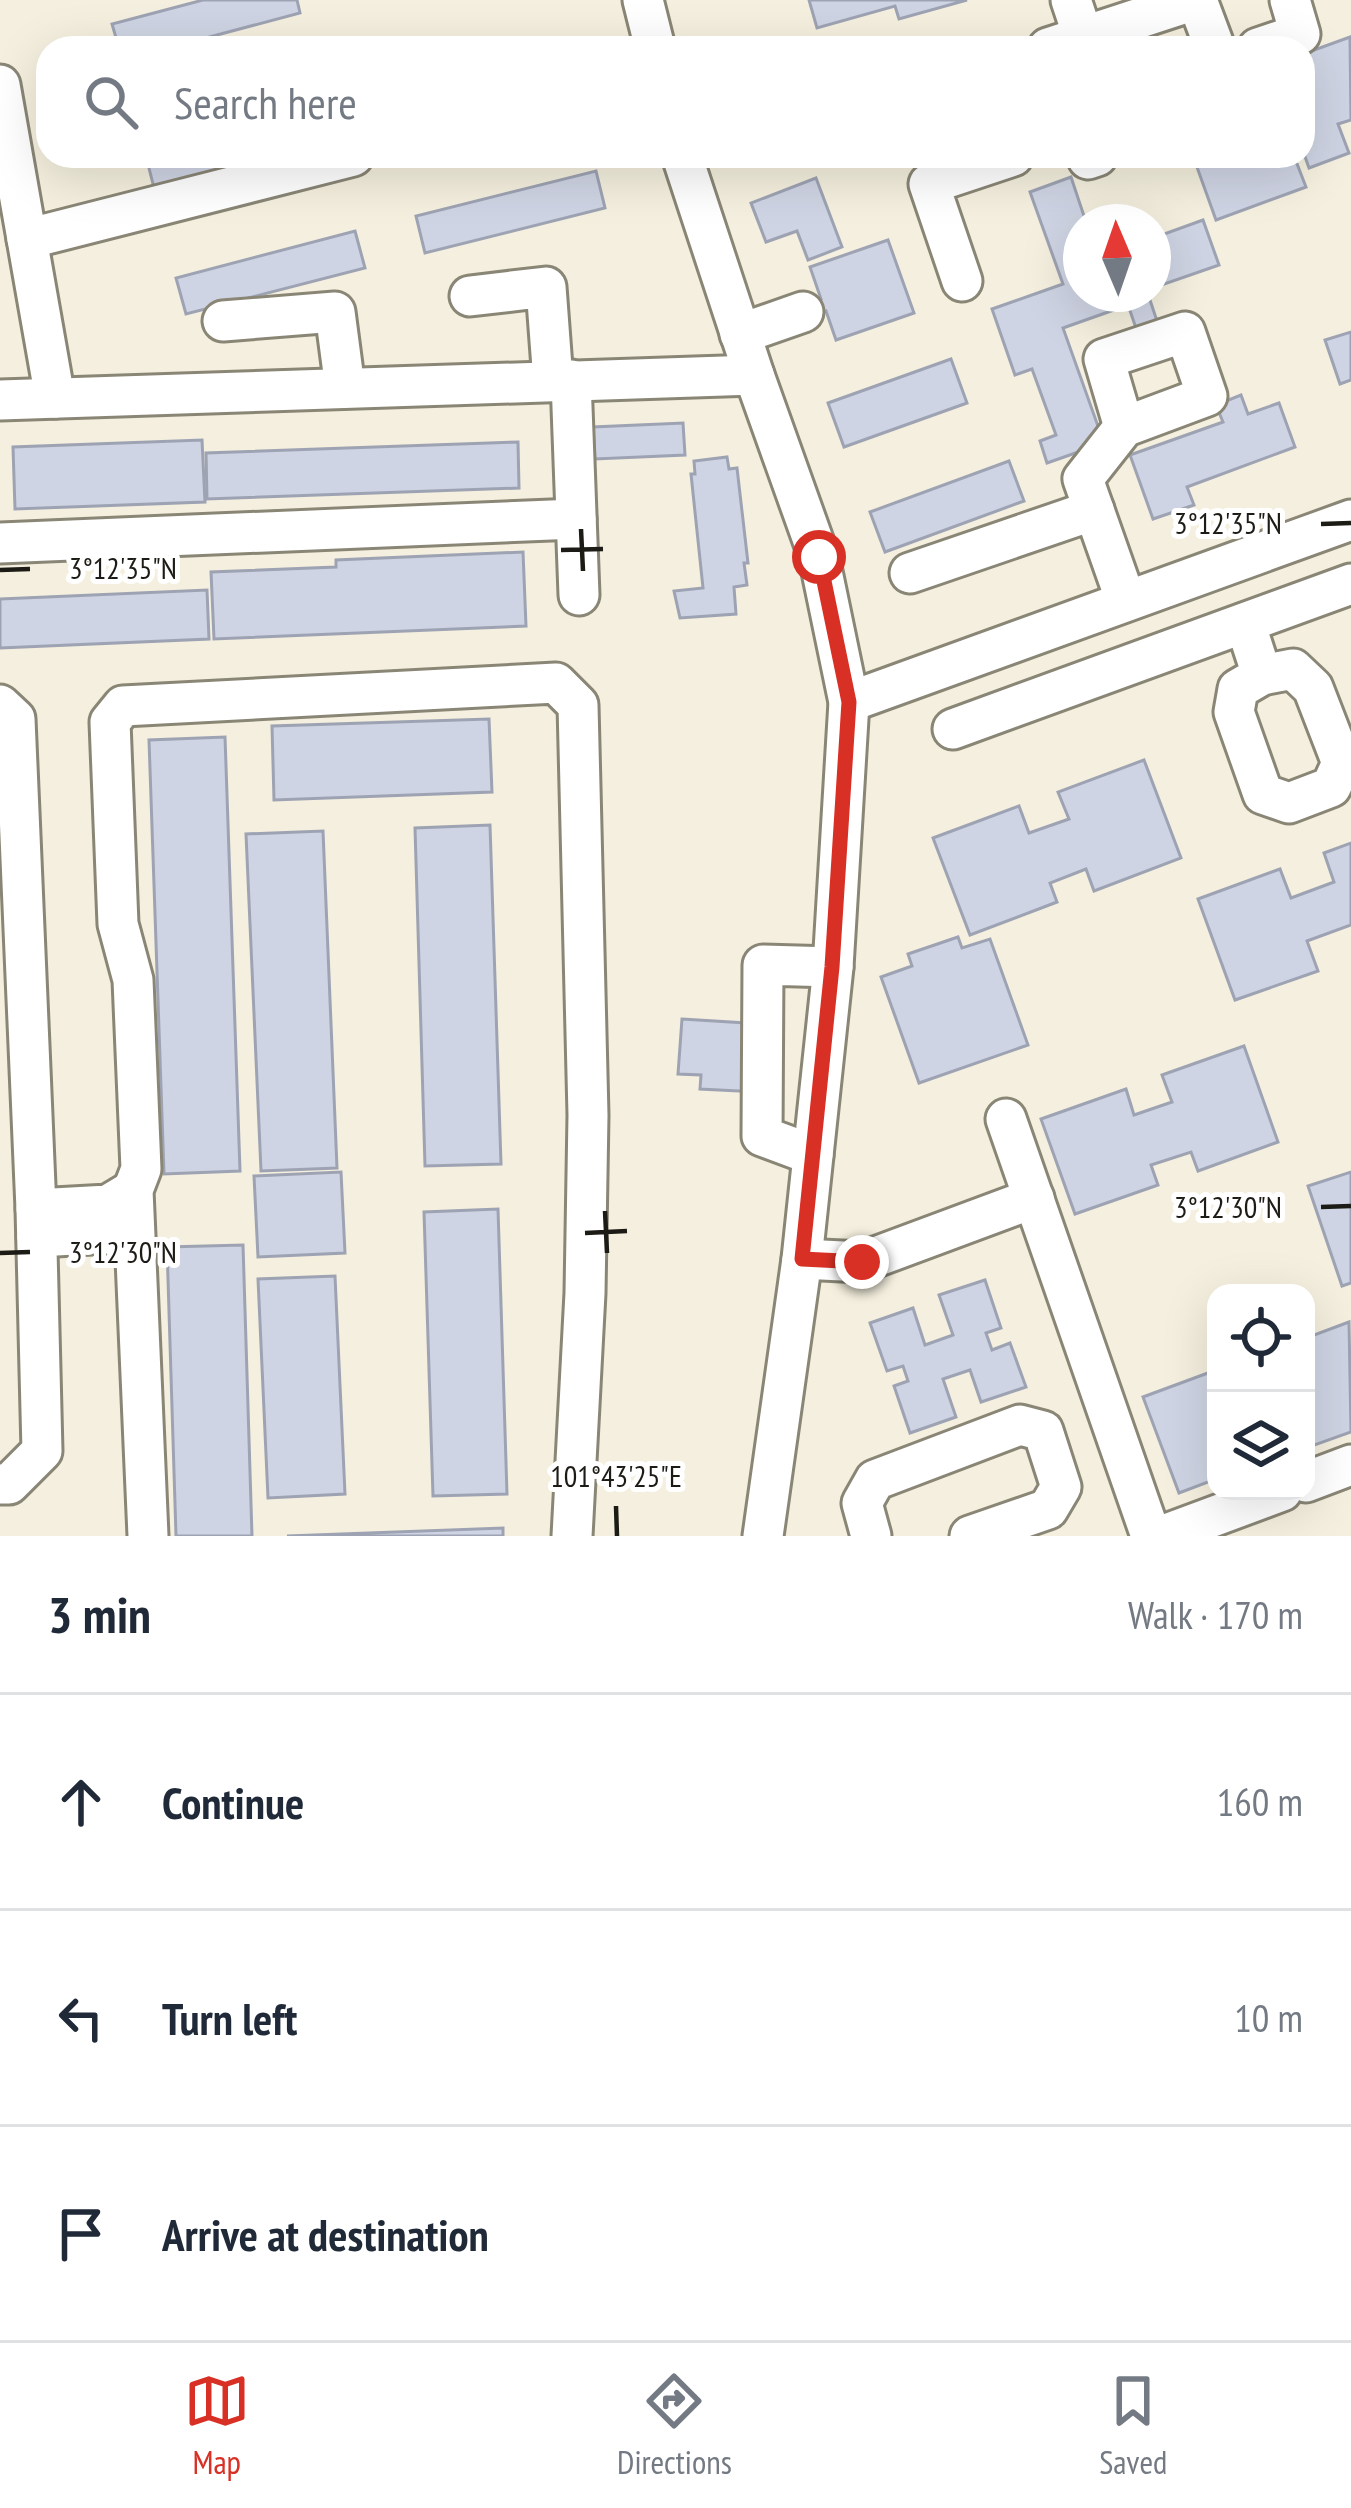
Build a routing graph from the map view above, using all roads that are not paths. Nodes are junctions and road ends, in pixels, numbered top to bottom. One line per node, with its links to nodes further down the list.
1 (643, 0): 5 (street)
2 (1196, 0): 4 (street); 6 (street)
3 (1290, 0): 7 (street)
4 (1084, 32)
5 (652, 36)
6 (1210, 36)
7 (1294, 36)
8 (1, 94): 12 (street)
9 (306, 168): 12 (street)
10 (697, 168): 17 (street)
11 (977, 168): 13 (street)
12 (27, 239): 21 (street)
13 (962, 280)
14 (470, 296): 19 (street)
15 (803, 312): 17 (street)
16 (223, 321): 20 (street)
17 (740, 334): 18 (street)
18 (754, 374): 19 (street); 36 (street)
19 (562, 381): 20 (street); 25 (street)
20 (344, 388): 21 (street)
21 (55, 398): 22 (street)
22 (0, 400)
23 (1124, 427): 24 (street)
24 (1094, 510): 29 (street); 32 (street)
25 (576, 520): 27 (street); 31 (street)
26 (1351, 520): 28 (street)
27 (0, 543)
28 (1284, 544): 32 (street); 33 (street)
29 (910, 573)
30 (1351, 584): 33 (street)
31 (579, 595)
32 (1126, 601): 36 (street)
33 (1305, 601): 34 (street)
34 (1245, 622): 35 (street); 38 (street)
35 (1262, 675)
36 (849, 702): 39 (street)
37 (0, 706): 44 (street)
38 (953, 729)
39 (832, 967): 41 (street); 41 (street)
40 (1006, 1119): 43 (street)
41 (813, 1155): 46 (street)
42 (133, 1190): 44 (street); 45 (street); 53 (street)
43 (1034, 1198): 46 (street); 56 (street)
44 (27, 1206): 45 (street); 49 (street)
45 (135, 1249): 52 (street)
46 (802, 1259): 54 (street)
47 (1351, 1466): 48 (street)
48 (1315, 1479)
49 (0, 1484)
50 (1258, 1500): 57 (street)
51 (861, 1533): 55 (street)
52 (148, 1536)
53 (572, 1536)
54 (763, 1536)
55 (970, 1536)
56 (1150, 1536)
57 (1161, 1536)

